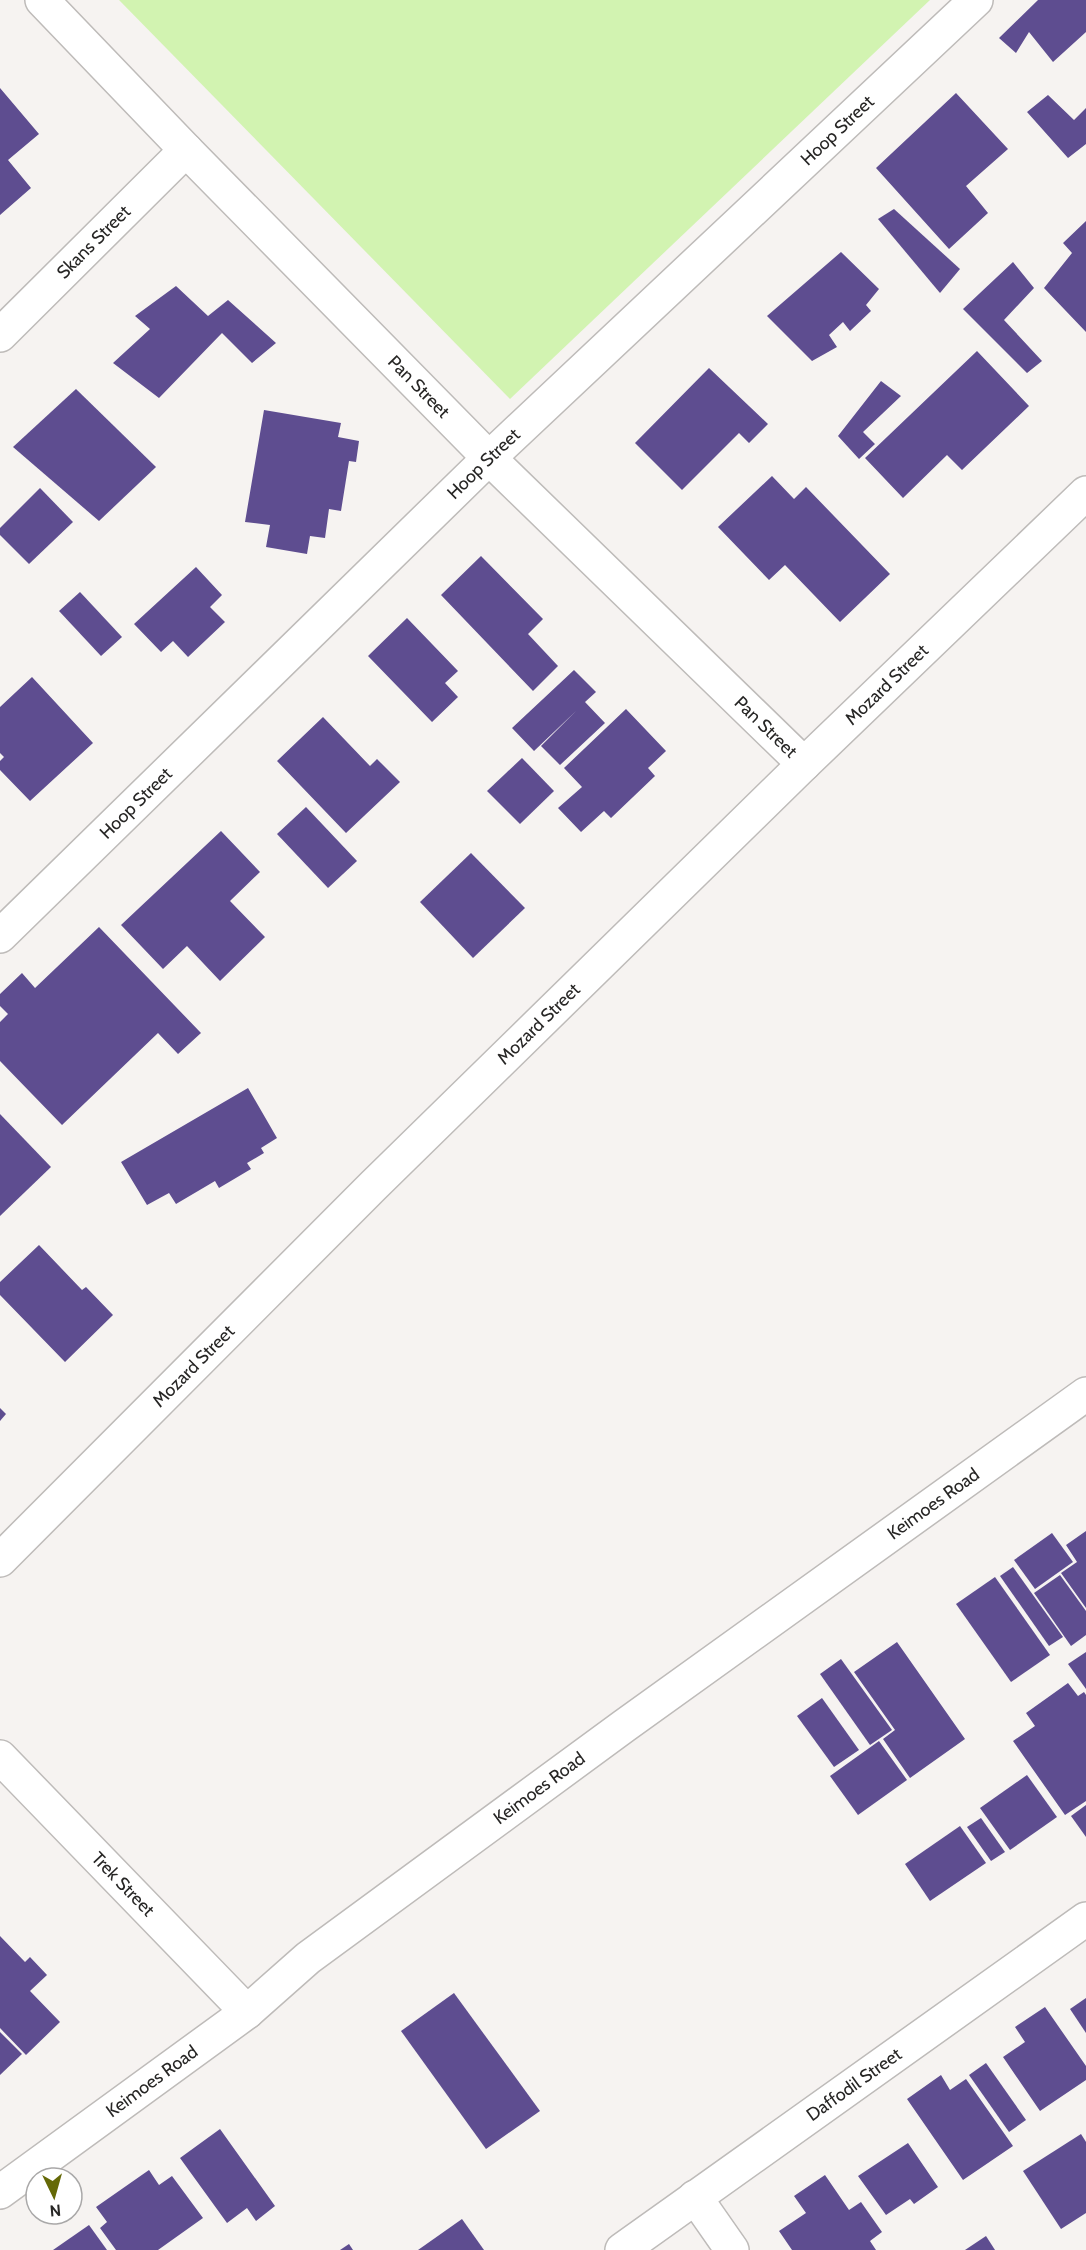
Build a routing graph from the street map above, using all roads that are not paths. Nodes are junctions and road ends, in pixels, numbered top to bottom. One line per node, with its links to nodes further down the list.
1 (42, 0): 3 (street, Pan Street)
2 (976, 0): 5 (street, Hoop Street)
3 (186, 150): 4 (street, Skans Street); 5 (street, Pan Street)
4 (0, 335)
5 (489, 458): 7 (street, Pan Street); 8 (street, Hoop Street)
6 (1086, 493): 7 (street, Mozard Street)
7 (804, 764): 10 (street, Mozard Street)
8 (0, 936)
9 (1086, 1394): 13 (street, Keimoes Road)
10 (0, 1560)
11 (0, 1756): 13 (street, Trek Street)
12 (1086, 1919): 15 (street, Daffodil Street)
13 (247, 2012): 14 (street, Keimoes Road)
14 (0, 2192)
15 (695, 2197): 16 (street, Daffodil Street); 17 (street)
16 (622, 2250)
17 (732, 2250)

